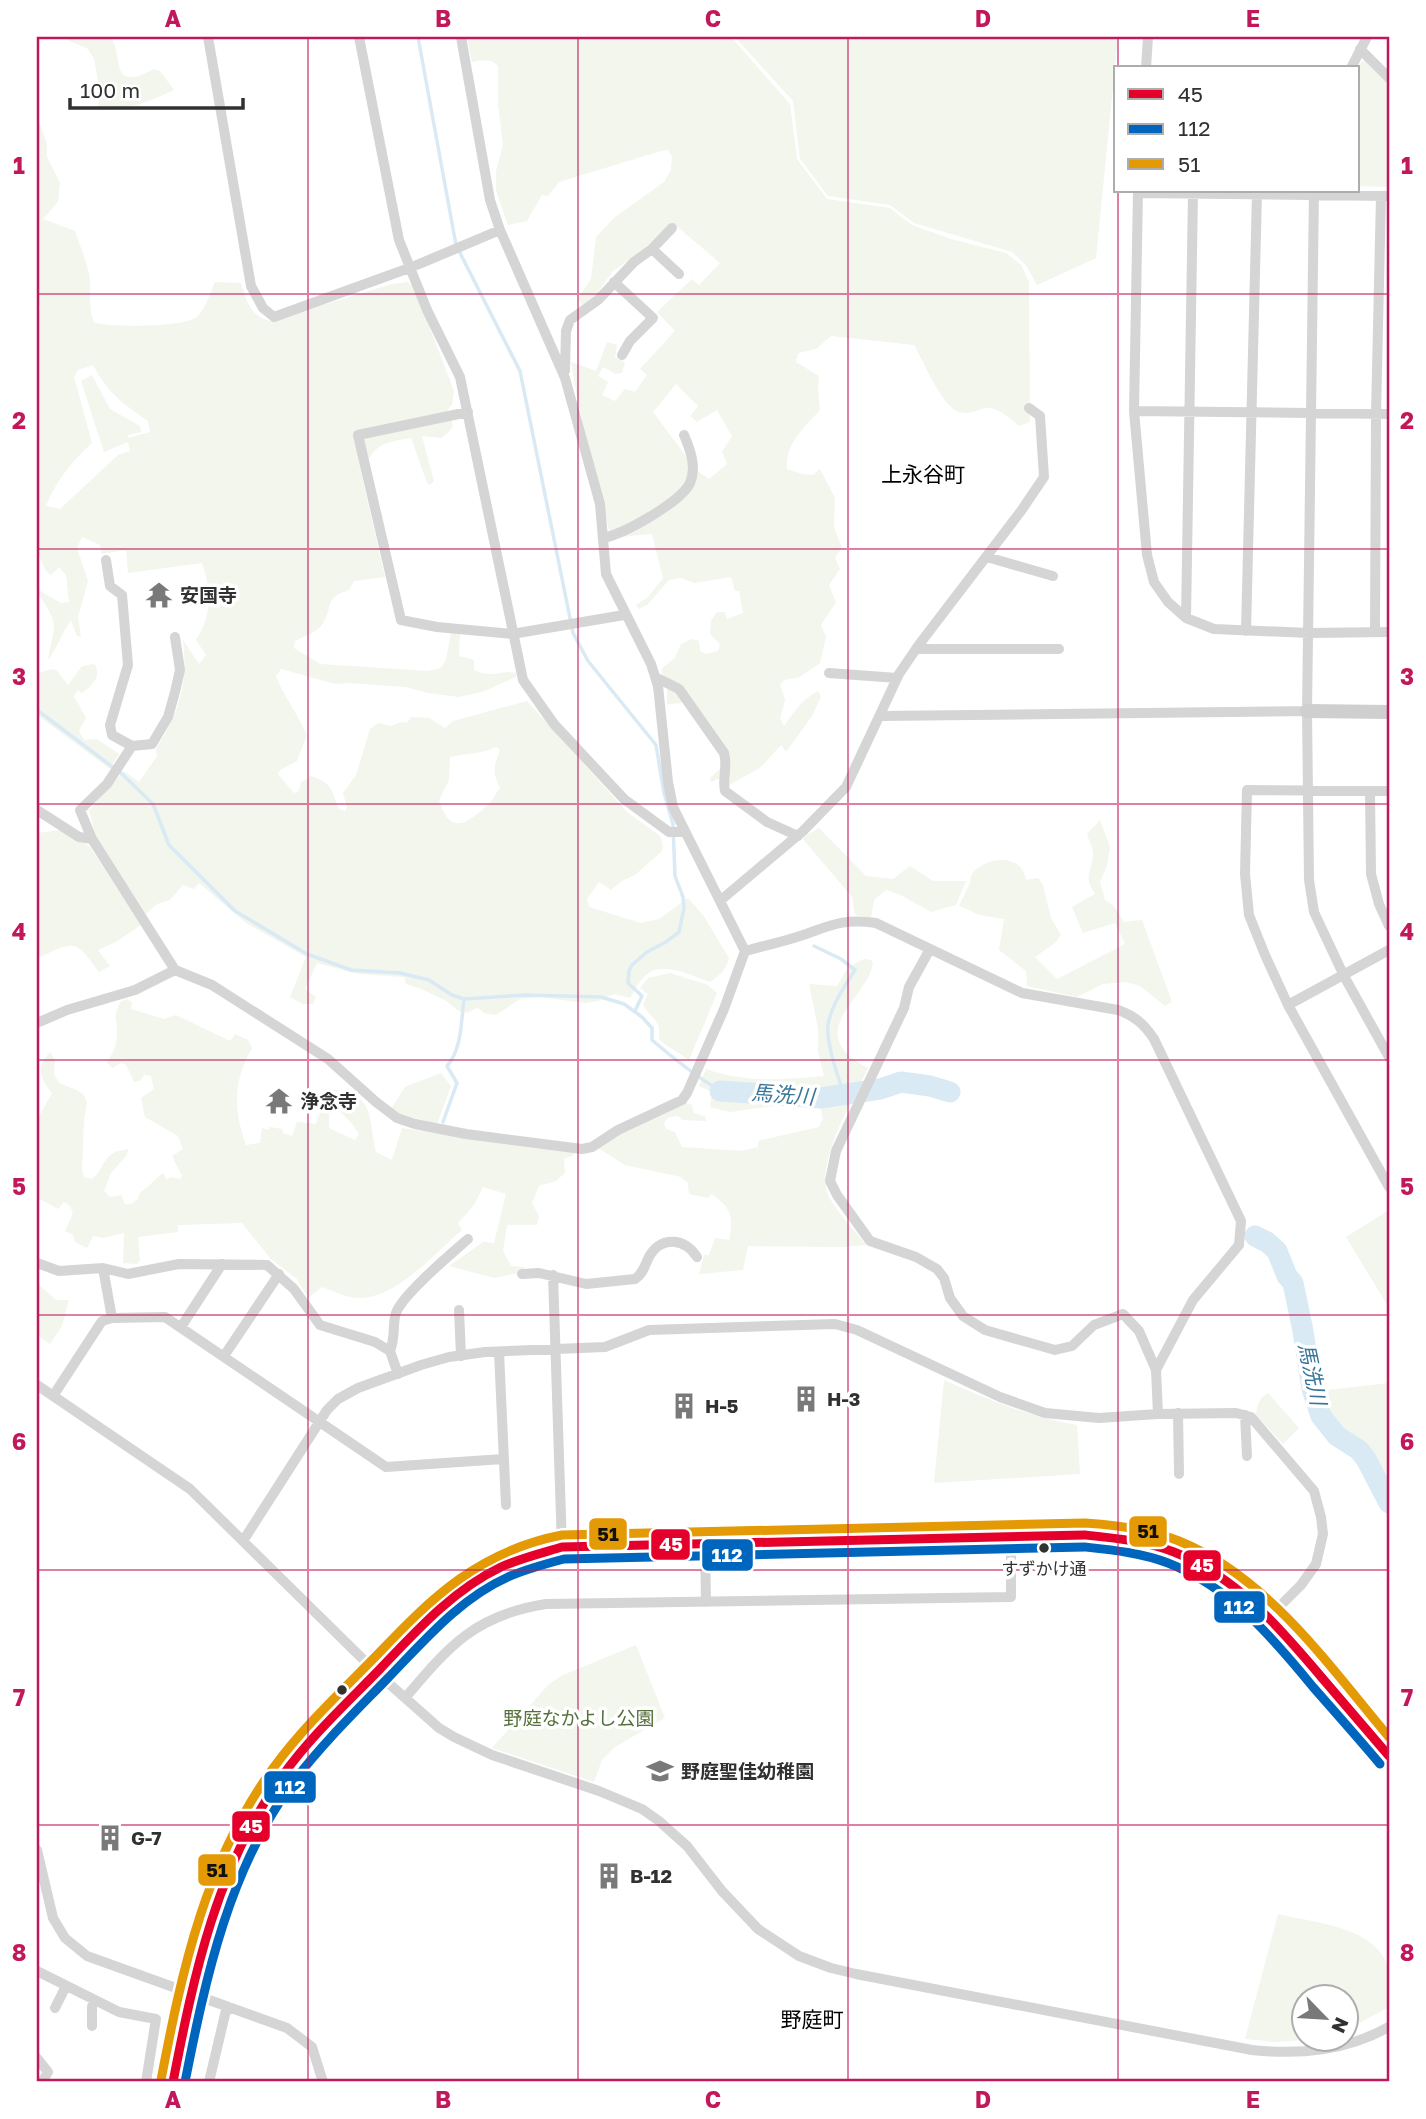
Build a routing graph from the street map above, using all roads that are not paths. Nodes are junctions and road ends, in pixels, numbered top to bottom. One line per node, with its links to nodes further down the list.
1 (208, 37): 18 (street)
2 (359, 37): 18 (street)
3 (461, 37): 16 (street)
4 (1148, 37): 7 (street)
5 (1367, 37): 6 (street)
6 (1360, 49): 8 (street); 9 (street)
7 (1146, 66)
8 (1352, 66)
9 (1389, 78)
10 (1138, 192): 12 (street); 24 (street)
11 (1315, 192): 13 (street); 14 (street); 28 (street)
12 (1193, 193): 13 (street); 26 (street)
13 (1257, 193): 27 (street)
14 (1385, 196): 29 (street)
15 (672, 228): 17 (street)
16 (500, 230): 18 (street); 22 (street)
17 (652, 249): 19 (street); 20 (street)
18 (412, 267): 25 (street)
19 (679, 274)
20 (614, 282): 21 (street); 22 (street)
21 (622, 355)
22 (565, 378): 32 (street)
23 (1029, 408): 33 (street)
24 (1134, 411): 26 (street); 37 (street)
25 (468, 412): 42 (street); 42 (street)
26 (1189, 412): 27 (street); 37 (street)
27 (1250, 412): 28 (street); 38 (street)
28 (1313, 413): 29 (street); 41 (street)
29 (1376, 414): 30 (street); 39 (street)
30 (1389, 414)
31 (684, 435): 32 (street)
32 (603, 538): 36 (street)
33 (987, 557): 35 (street); 44 (street)
34 (106, 559): 52 (street)
35 (1054, 576)
36 (624, 615): 42 (street); 47 (street)
37 (1186, 618): 38 (street)
38 (1246, 631): 41 (street)
39 (1375, 632): 40 (street); 41 (street)
40 (1389, 632)
41 (1309, 633): 49 (street)
42 (512, 634): 57 (street)
43 (175, 637): 52 (street)
44 (916, 649): 45 (street); 48 (street)
45 (1059, 649)
46 (829, 673): 48 (street)
47 (655, 677): 57 (street); 58 (street)
48 (897, 678): 51 (street)
49 (1307, 711): 50 (street); 51 (street); 53 (street)
50 (1389, 712)
51 (881, 716): 58 (street)
52 (132, 746): 59 (street)
53 (1308, 791): 54 (street); 66 (street); 67 (street)
54 (1370, 791): 55 (street); 61 (street)
55 (1389, 791)
56 (37, 810): 59 (street)
57 (683, 832): 60 (street)
58 (798, 836): 60 (street)
59 (92, 839): 65 (street)
60 (722, 900): 64 (street)
61 (1389, 926)
62 (930, 949): 64 (street); 88 (street); 88 (street)
63 (1389, 950): 66 (street)
64 (745, 951): 65 (street)
65 (175, 970): 68 (street)
66 (1344, 976): 67 (street); 69 (street)
67 (1288, 1005): 70 (street)
68 (37, 1023)
69 (1389, 1057)
70 (1385, 1171): 71 (street)
71 (1389, 1187)
72 (468, 1239): 83 (street)
73 (697, 1256): 79 (street)
74 (37, 1263): 76 (street)
75 (222, 1264): 76 (street); 77 (street); 82 (street)
76 (103, 1268): 81 (street)
77 (279, 1274): 83 (street); 86 (street)
78 (522, 1274): 79 (street)
79 (552, 1275): 84 (street)
80 (459, 1310): 87 (street)
81 (111, 1318): 82 (street); 91 (street)
82 (181, 1327): 86 (street)
83 (390, 1350): 89 (street)
84 (555, 1350): 85 (street); 93 (street); 103 (street)
85 (499, 1352): 87 (street); 97 (street)
86 (224, 1356): 95 (street)
87 (461, 1356): 89 (street)
88 (1156, 1370): 93 (street)
89 (398, 1374): 95 (street)
90 (37, 1385): 91 (street)
91 (53, 1396): 101 (street)
92 (1178, 1413): 93 (street); 94 (street); 98 (street)
93 (1158, 1414)
94 (1245, 1415): 96 (street); 105 (street)
95 (320, 1421): 97 (street); 101 (street)
96 (1247, 1456)
97 (503, 1460): 99 (street)
98 (1179, 1474)
99 (506, 1505)
100 (1011, 1537): 102 (street); 104 (street); 105 (street)
101 (243, 1541): 106 (street)
102 (705, 1544): 103 (street); 104 (street)
103 (562, 1547): 106 (street)
104 (706, 1602): 107 (street)
105 (1270, 1616): 108 (street)
106 (377, 1673): 107 (street); 112 (street)
107 (405, 1698): 117 (street)
108 (1389, 1756)
109 (37, 1850): 112 (street)
110 (37, 1971): 111 (street)
111 (66, 1986): 113 (street); 115 (street)
112 (190, 1993): 114 (street); 121 (street)
113 (94, 2000): 116 (street); 120 (street)
114 (228, 2007): 122 (street); 123 (street)
115 (55, 2008)
116 (92, 2026)
117 (1389, 2027)
118 (37, 2058): 119 (street)
119 (42, 2082)
120 (146, 2082)
121 (173, 2082)
122 (209, 2082)
123 (323, 2082)

